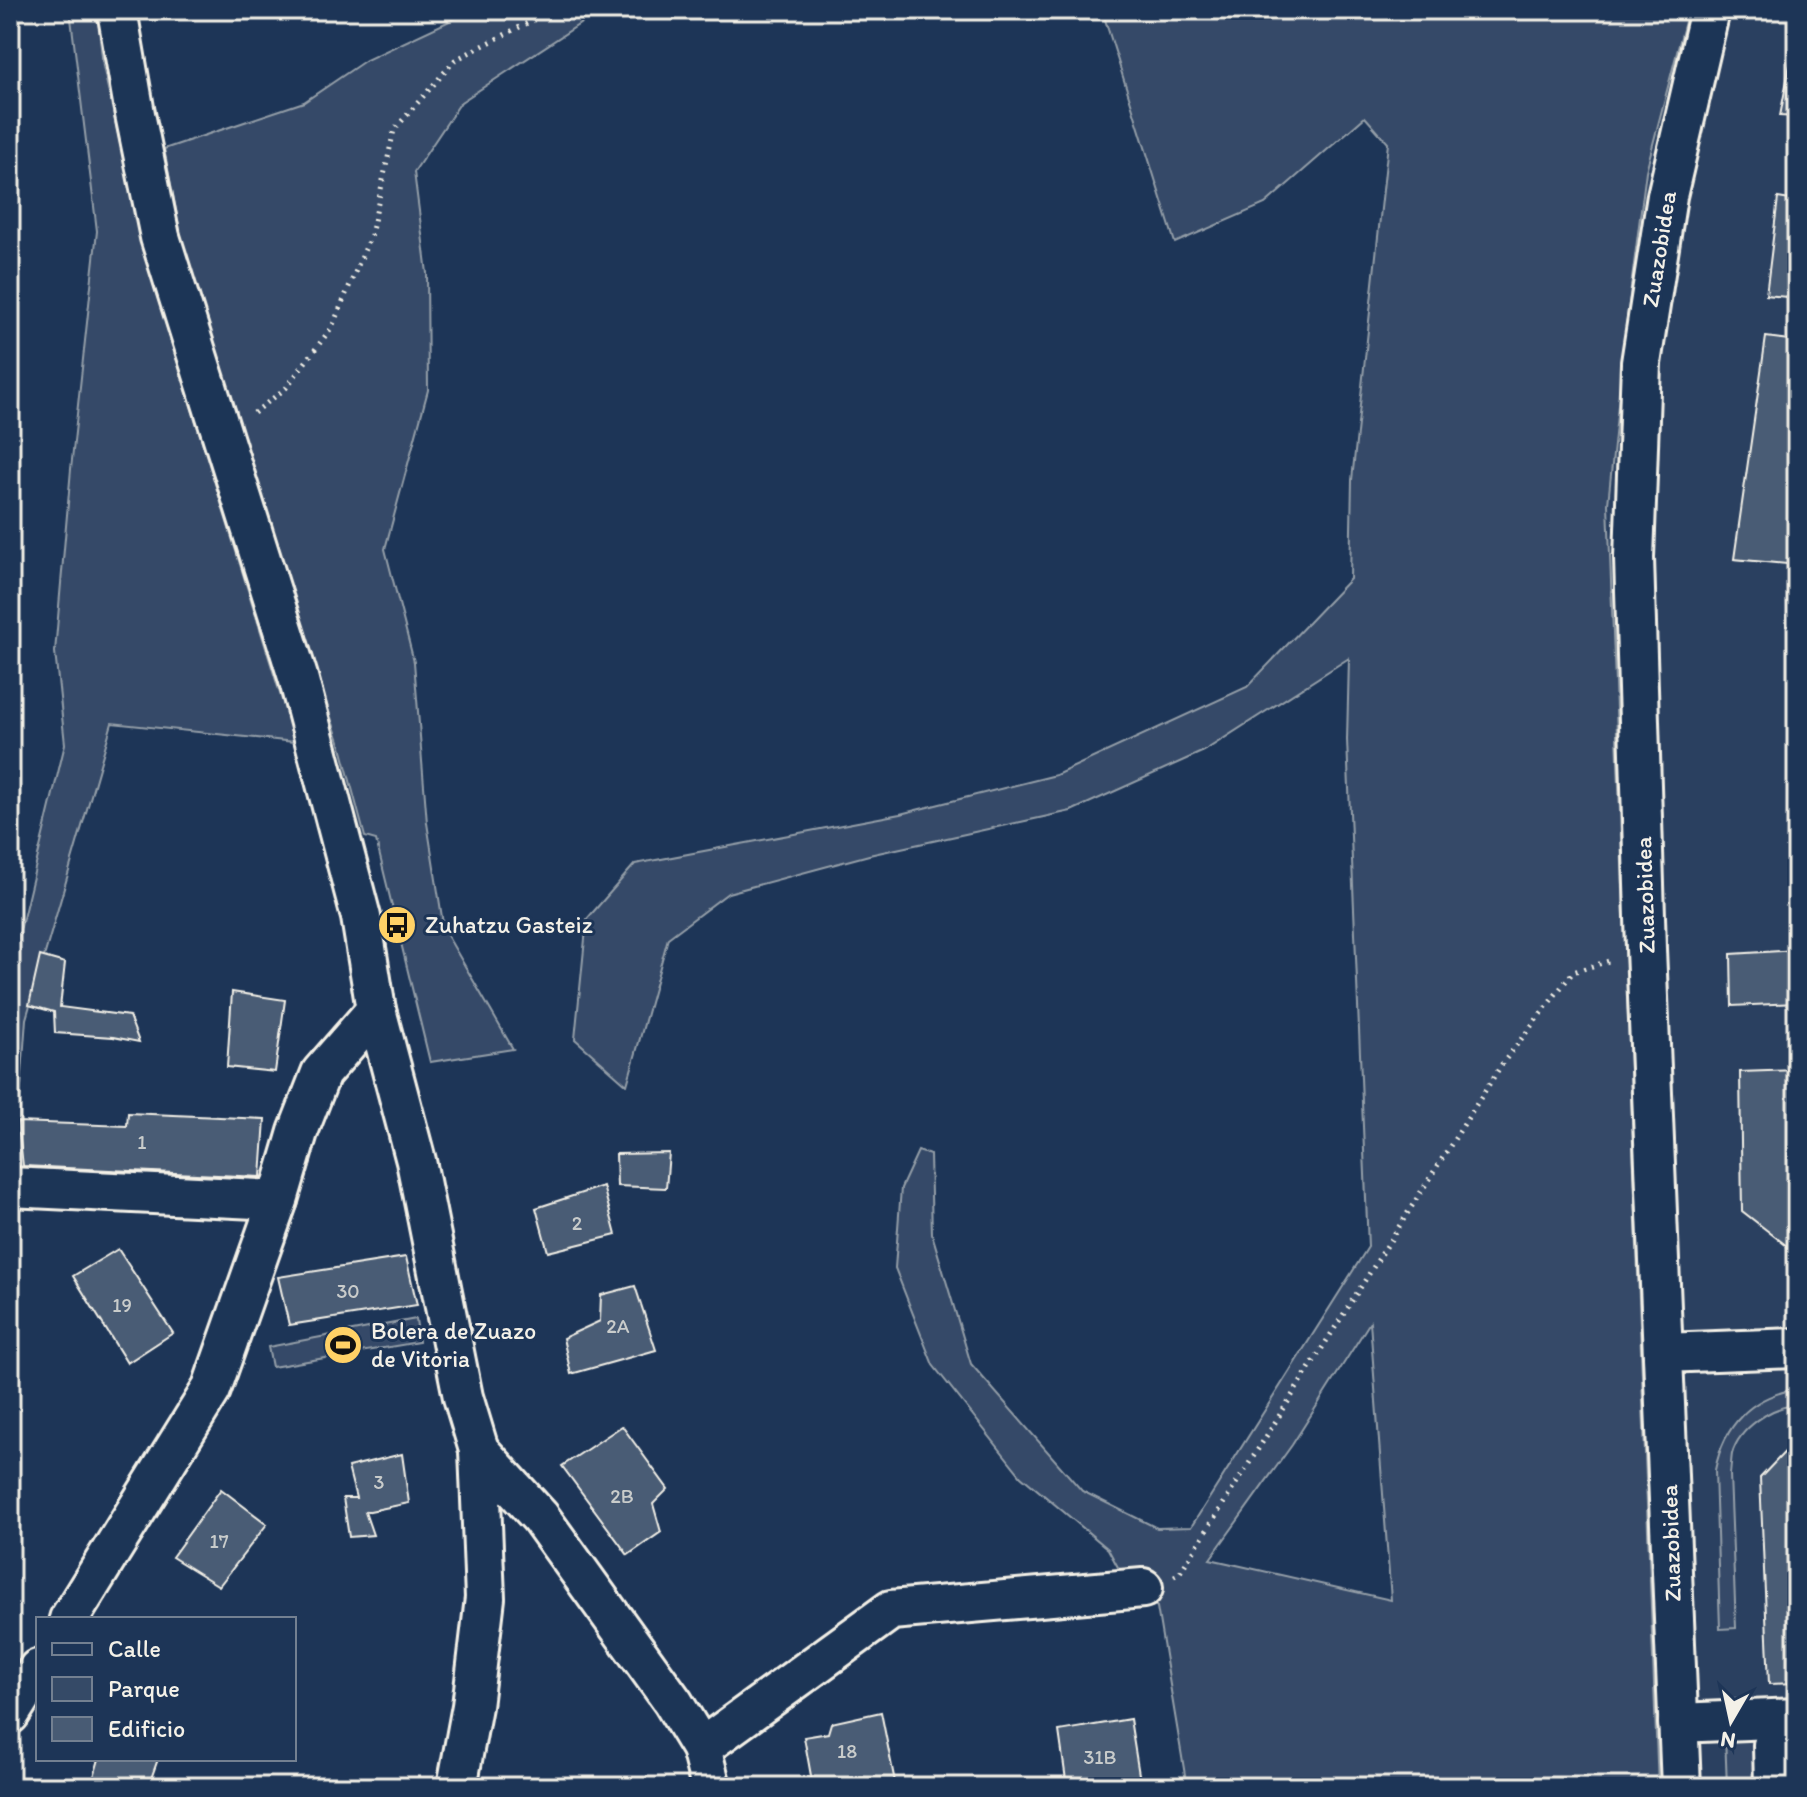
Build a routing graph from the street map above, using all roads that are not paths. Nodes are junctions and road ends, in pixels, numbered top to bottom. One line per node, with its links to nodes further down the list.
1 (117, 10): 3 (street)
2 (1710, 10): 7 (street, Zuazobidea)
3 (376, 1010): 5 (street); 8 (street)
4 (10, 1187): 5 (street)
5 (278, 1200): 10 (street)
6 (1797, 1348): 7 (street)
7 (1663, 1353): 14 (street, Zuazobidea)
8 (479, 1450): 16 (street); 17 (street)
9 (1143, 1588): 16 (street)
10 (70, 1617)
11 (36, 1672): 12 (street)
12 (10, 1714)
13 (1797, 1718): 14 (street)
14 (1678, 1723): 19 (street, Zuazobidea)
15 (1797, 1744): 20 (street)
16 (701, 1748): 18 (street)
17 (457, 1787)
18 (711, 1787)
19 (1681, 1787)
20 (1774, 1787)

